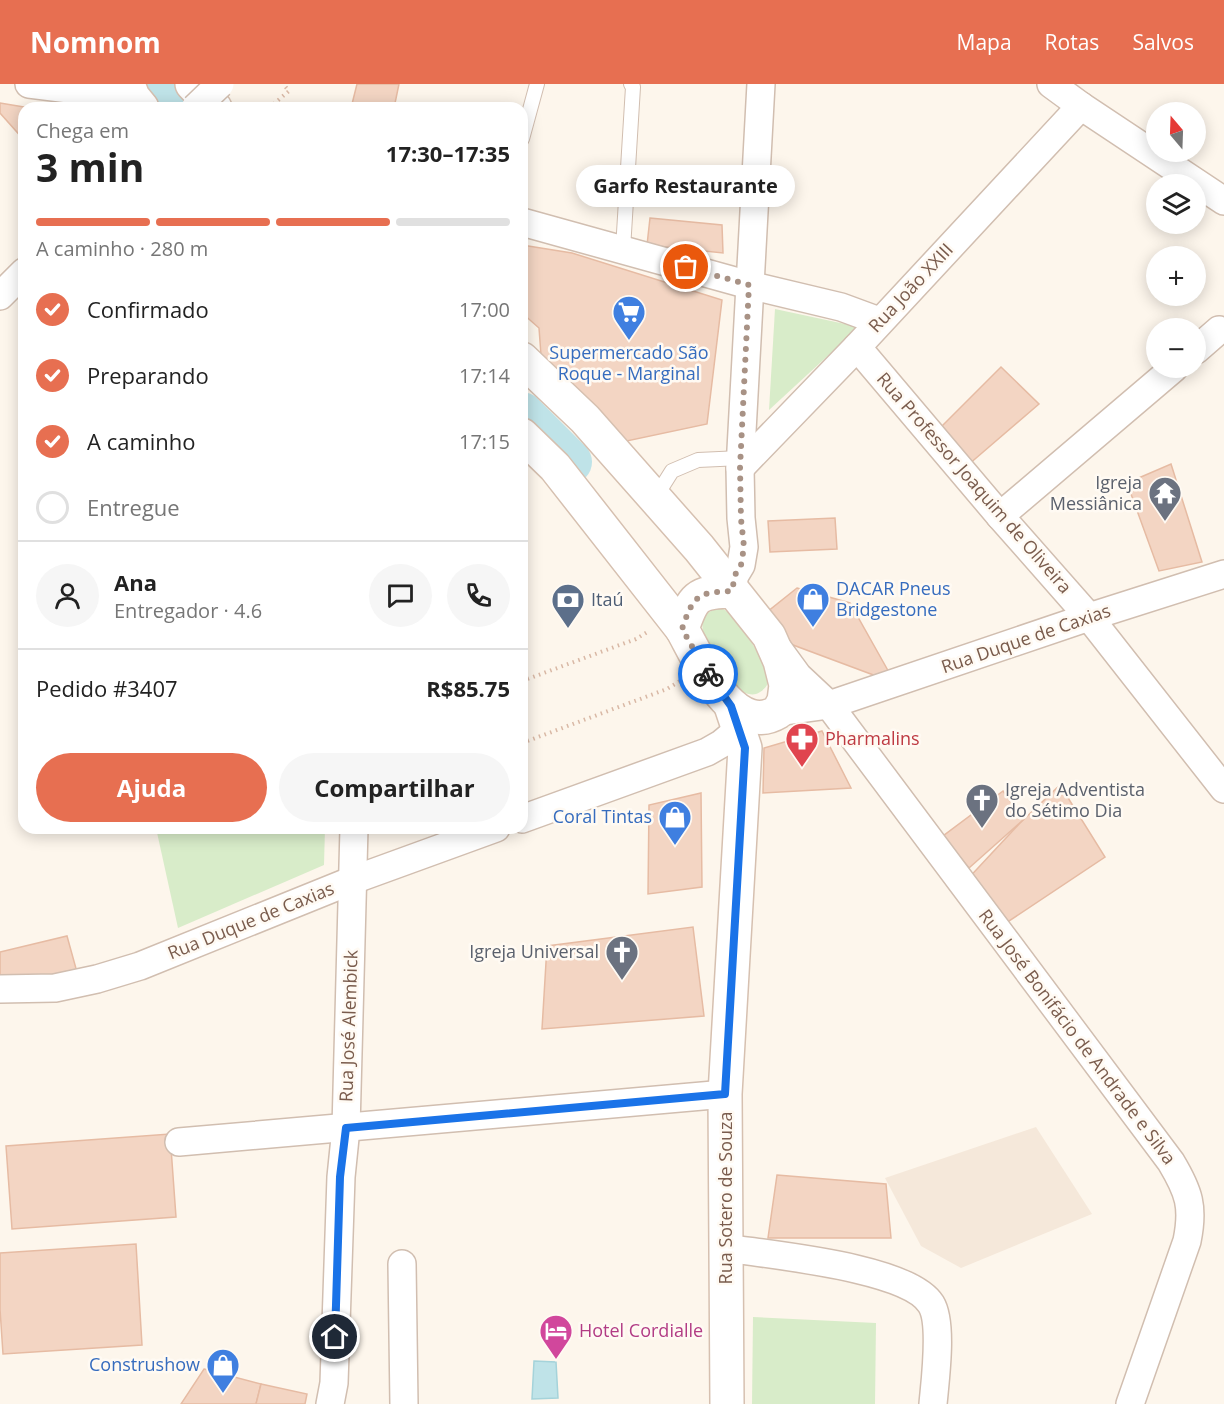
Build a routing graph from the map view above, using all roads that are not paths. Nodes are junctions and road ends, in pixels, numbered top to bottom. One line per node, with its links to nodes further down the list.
1 (29, 84): 8 (street)
2 (192, 84): 10 (main road)
3 (220, 84): 9 (street, bridge)
4 (537, 84): 12 (lane)
5 (631, 84): 15 (lane)
6 (761, 84): 17 (street)
7 (1052, 84): 11 (street)
8 (135, 96)
9 (201, 102)
10 (208, 102)
11 (1081, 106): 13 (street); 19 (street, Rua João XXIII)
12 (528, 117)
13 (1224, 201)
14 (528, 224): 15 (street)
15 (623, 249): 17 (street)
16 (18, 278): 18 (street)
17 (749, 285): 19 (street); 26 (street)
18 (0, 296)
19 (879, 321): 22 (street, Rua João XXIII)
20 (1219, 330): 21 (street)
21 (1206, 341)
22 (857, 347): 26 (street, Rua João XXIII); 28 (street, Rua Professor Joaquim de Oliveira)
23 (528, 365): 27 (main road, Rua Sotero de Souza)
24 (1162, 378): 28 (street)
25 (528, 441): 32 (main road)
26 (740, 463): 27 (lane); 30 (street)
27 (655, 498): 30 (main road, Rua Sotero de Souza)
28 (1000, 516): 31 (street, Rua Professor Joaquim de Oliveira)
29 (1224, 574): 31 (street, Rua Duque de Caxias)
30 (732, 591): 32 (main road); 33 (main road, Rua Sotero de Souza)
31 (1089, 617): 34 (street, Rua Duque de Caxias); 36 (street, Rua Professor Joaquim de Oliveira)
32 (677, 623): 35 (main road)
33 (769, 636): 34 (street); 35 (main road, Rua Sotero de Souza)
34 (829, 705): 35 (street, Rua Duque de Caxias); 51 (street, Rua José Bonifácio de Andrade e Silva)
35 (752, 723): 37 (street, Rua Duque de Caxias); 42 (main road, Rua Sotero de Souza)
36 (1224, 789)
37 (528, 817)
38 (354, 834): 40 (street, Rua José Alembick)
39 (480, 834): 40 (street, Rua Duque de Caxias)
40 (353, 880): 41 (street, Rua Duque de Caxias); 43 (street, Rua José Alembick)
41 (0, 988)
42 (725, 1094): 43 (street); 45 (main road, Rua Sotero de Souza)
43 (346, 1128): 44 (street); 47 (street, Rua José Alembick)
44 (179, 1142)
45 (726, 1248): 49 (main road, Rua Sotero de Souza); 50 (street)
46 (402, 1264): 48 (street)
47 (330, 1404)
48 (404, 1404)
49 (727, 1404)
50 (933, 1404)
51 (1130, 1404)

